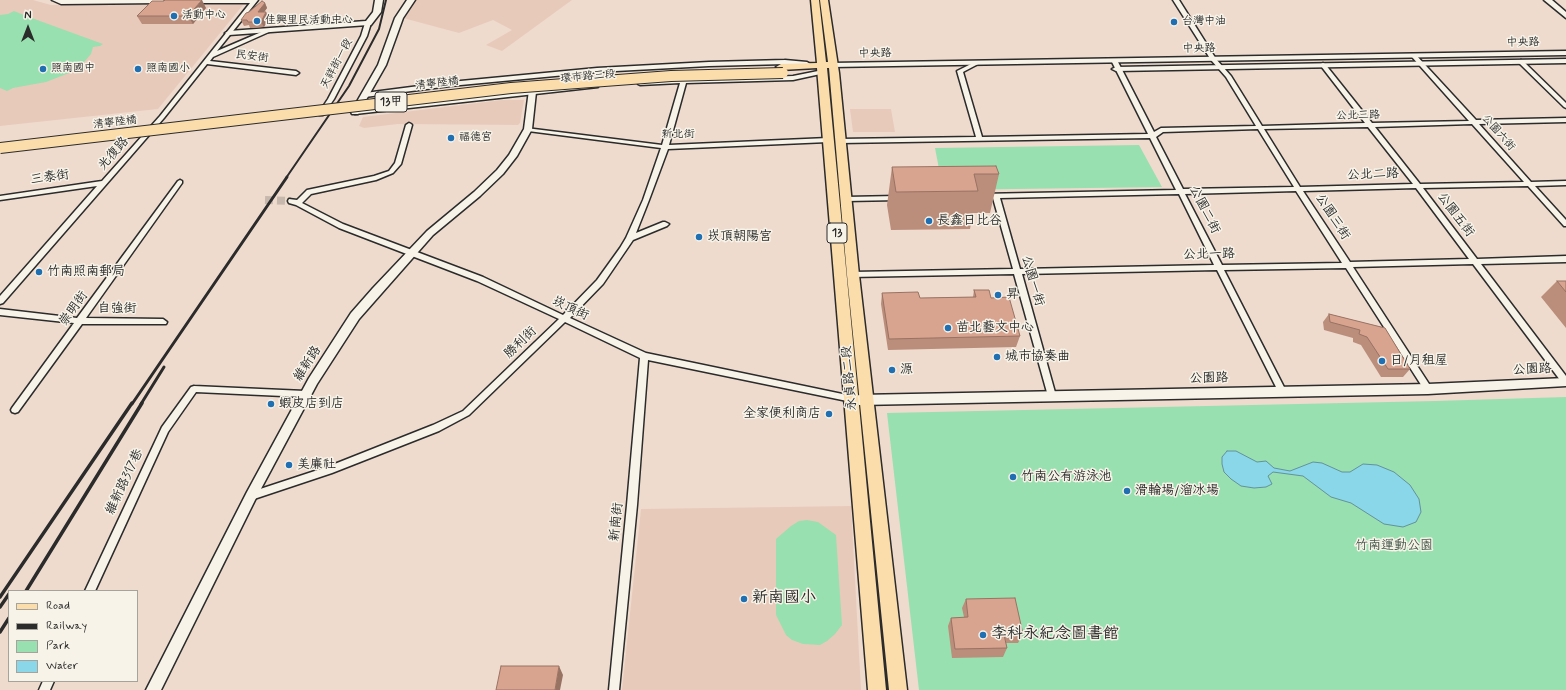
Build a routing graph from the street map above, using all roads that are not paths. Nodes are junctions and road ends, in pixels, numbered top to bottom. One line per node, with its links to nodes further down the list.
1 (55, 0): 8 (street)
2 (379, 0): 13 (street, 天祥街一段)
3 (411, 0): 36 (street)
4 (815, 0): 27 (main road, 13)
5 (824, 0): 27 (main road, 13)
6 (1176, 0): 19 (street, 公園三街)
7 (1548, 0): 12 (street)
8 (148, 1): 11 (street)
9 (185, 1): 10 (street)
10 (255, 1): 15 (street, 光復路)
11 (170, 2)
12 (1566, 16)
13 (368, 23): 14 (street, 民安街); 39 (street, 天祥街一段)
14 (268, 31): 15 (street, 民安街); 18 (street)
15 (228, 34): 18 (street, 光復路)
16 (1566, 53): 17 (street, 中央路)
17 (1414, 56): 19 (street, 中央路); 23 (street, 公園六街)
18 (208, 59): 31 (street, 民安街); 53 (street, 光復路)
19 (1214, 60): 25 (street, 中央路); 26 (street, 公園三街)
20 (1566, 61): 21 (street, 中央路)
21 (1521, 62): 23 (street, 中央路); 37 (street)
22 (977, 63): 25 (street, 中央路); 27 (street, 中央路); 30 (street)
23 (1421, 64): 24 (street, 中央路); 41 (street, 公園六街)
24 (1323, 66): 26 (street, 中央路); 42 (street, 公園五街)
25 (1114, 67): 26 (street, 中央路); 46 (street, 公園二街)
26 (1220, 68): 44 (street, 公園三街)
27 (828, 69): 28 (main road, 13甲); 30 (street, 中央路); 32 (street, 環市路三段); 33 (street, 環市路三段); 48 (main road, 永貞路二段 / 13)
28 (782, 70): 49 (main road, 清寧陸橋 / 13甲); 51 (main road, 清寧陸橋 / 13甲, bridge)
29 (1071, 70): 30 (street, 中央路)
30 (960, 71): 47 (street)
31 (296, 73)
32 (565, 73): 34 (street); 36 (street, 環市路三段)
33 (684, 81): 34 (street, 環市路三段); 50 (street, 勝利街)
34 (566, 89): 35 (street, 環市路三段)
35 (532, 92): 38 (street, 環市路三段); 45 (street, 維新路)
36 (366, 95): 38 (street)
37 (1566, 106)
38 (355, 112)
39 (320, 115)
40 (1566, 120): 41 (street, 公北三路)
41 (1476, 123): 42 (street, 公北三路); 54 (street, 公園六街)
42 (1371, 125): 44 (street, 公北三路); 56 (street, 公園五街)
43 (410, 126): 69 (street, 崁頂街)
44 (1261, 128): 46 (street, 公北三路); 57 (street, 公園三街)
45 (528, 129): 50 (street, 新北街); 69 (street, 維新路)
46 (1153, 136): 47 (street, 公北三路); 58 (street, 公園二街)
47 (980, 138): 48 (street, 新北街)
48 (834, 140): 50 (street, 新北街); 63 (main road, 永貞路二段 / 13); 66 (main road, 永貞路二段 / 13)
49 (0, 142)
50 (665, 147): 68 (street, 勝利街)
51 (0, 148)
52 (180, 182): 79 (street, 崇明街)
53 (104, 183): 61 (street, 三泰街); 76 (street, 光復路)
54 (1529, 183): 55 (street, 公北二路); 56 (street, 公北二路); 65 (street, 公園六街)
55 (1566, 183)
56 (1418, 186): 57 (street, 公北二路); 71 (street, 公園五街)
57 (1299, 190): 58 (street, 公北二路); 72 (street, 公園三街)
58 (1182, 192): 60 (street, 公北二路); 73 (street, 公園二街)
59 (976, 196): 60 (street, 公北二路)
60 (996, 196): 74 (street, 公園一街)
61 (0, 198)
62 (906, 198): 63 (street)
63 (846, 199): 67 (main road, 永貞路二段 / 13)
64 (665, 224): 68 (street)
65 (1566, 224)
66 (837, 234): 67 (main road); 87 (main road, 永貞路二段 / 13)
67 (850, 234): 75 (main road, 永貞路二段 / 13)
68 (630, 238): 78 (street, 勝利街)
69 (411, 254): 78 (street, 崁頂街); 85 (street, 維新路)
70 (1566, 258): 71 (street, 公北一路)
71 (1474, 261): 72 (street, 公北一路); 82 (street, 公園五街)
72 (1349, 265): 73 (street, 公北一路); 83 (street, 公園三街)
73 (1219, 267): 74 (street, 公北一路); 84 (street, 公園二街)
74 (1017, 271): 75 (street, 公北一路); 86 (street, 公園一街)
75 (853, 275): 87 (main road, 永貞路二段 / 13)
76 (0, 300)
77 (0, 312): 79 (street, 自強街)
78 (564, 319): 81 (street, 崁頂街); 89 (street, 勝利街)
79 (80, 321): 80 (street, 自強街); 88 (street, 崇明街)
80 (163, 322)
81 (644, 356): 87 (street, 崁頂街); 92 (street, 新南街)
82 (1566, 382): 83 (street, 公園路)
83 (1428, 389): 84 (street, 公園路)
84 (1282, 391): 86 (street, 公園路)
85 (305, 394): 89 (street, 維新路); 90 (street, 維新路317巷)
86 (1052, 396): 87 (street, 公園路)
87 (860, 400): 93 (main road, 永貞路二段 / 13); 94 (main road, 永貞路二段 / 13)
88 (15, 410)
89 (251, 496): 91 (street, 維新路)
90 (90, 590)
91 (153, 690)
92 (614, 690)
93 (877, 690)
94 (898, 690)

